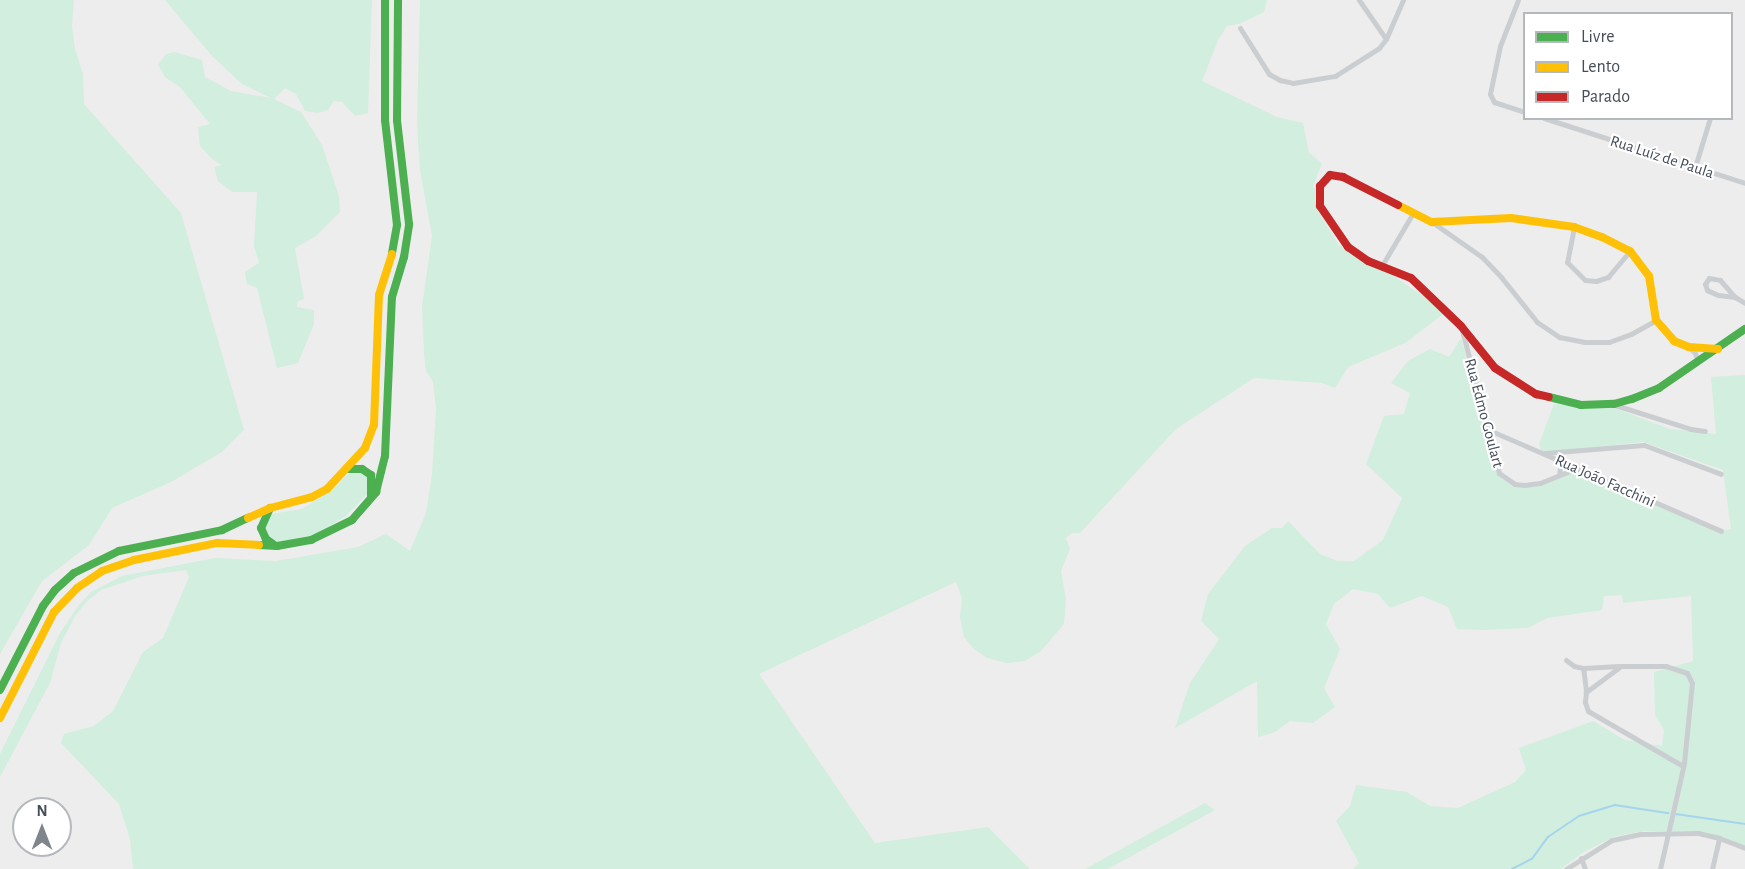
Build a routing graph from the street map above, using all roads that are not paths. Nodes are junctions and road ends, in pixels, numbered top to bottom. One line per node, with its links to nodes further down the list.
1 (385, 0): 37 (main road)
2 (398, 0): 40 (main road)
3 (1359, 0): 7 (street)
4 (1403, 0): 7 (street)
5 (1518, 0): 8 (street)
6 (1239, 28): 7 (street)
7 (1386, 39)
8 (1523, 112)
9 (1550, 120): 11 (street, Rua Luíz de Paula)
10 (1709, 120): 11 (street)
11 (1695, 167): 12 (street, Rua Luíz de Paula)
12 (1745, 183)
13 (1413, 213): 14 (main road); 17 (street); 17 (main road)
14 (1432, 222): 15 (main road); 20 (street)
15 (1574, 227): 16 (main road); 16 (street)
16 (1630, 251): 20 (main road)
17 (1381, 267): 21 (main road)
18 (1735, 297): 18 (street); 19 (street)
19 (1745, 303)
20 (1656, 320): 23 (main road)
21 (1461, 326): 25 (main road); 26 (street, Rua Edmo Goulart)
22 (1745, 329): 24 (main road)
23 (1689, 347): 24 (main road); 27 (street)
24 (1718, 349): 27 (main road)
25 (1485, 356): 26 (street); 29 (main road)
26 (1471, 362): 31 (street, Rua Edmo Goulart)
27 (1698, 362): 28 (main road)
28 (1632, 399): 29 (main road); 30 (street)
29 (1614, 404): 30 (street)
30 (1632, 412): 32 (street)
31 (1489, 430): 33 (street, Rua João Facchini); 39 (street, Rua Edmo Goulart)
32 (1705, 431)
33 (1542, 453): 34 (street); 35 (street, Rua João Facchini)
34 (1562, 453): 35 (street); 38 (street)
35 (1560, 462): 36 (street, Rua João Facchini); 39 (street)
36 (1576, 468): 39 (street, Rua Edmo Goulart); 42 (street, Rua João Facchini)
37 (347, 470): 40 (main road); 41 (main road)
38 (1721, 474)
39 (1558, 475)
40 (371, 501): 43 (main road)
41 (270, 508): 43 (main road); 47 (main road)
42 (1721, 531)
43 (277, 546): 49 (main road)
44 (1566, 660): 46 (street)
45 (1621, 666): 46 (street); 48 (street); 50 (street)
46 (1584, 668): 48 (street)
47 (0, 690)
48 (1586, 692): 50 (street)
49 (0, 718)
50 (1683, 766): 51 (street)
51 (1667, 835): 52 (street); 54 (street); 57 (street)
52 (1719, 838): 53 (street); 58 (street)
53 (1745, 848)
54 (1581, 858): 55 (street); 56 (street)
55 (1566, 869)
56 (1585, 869)
57 (1660, 869)
58 (1712, 869)

